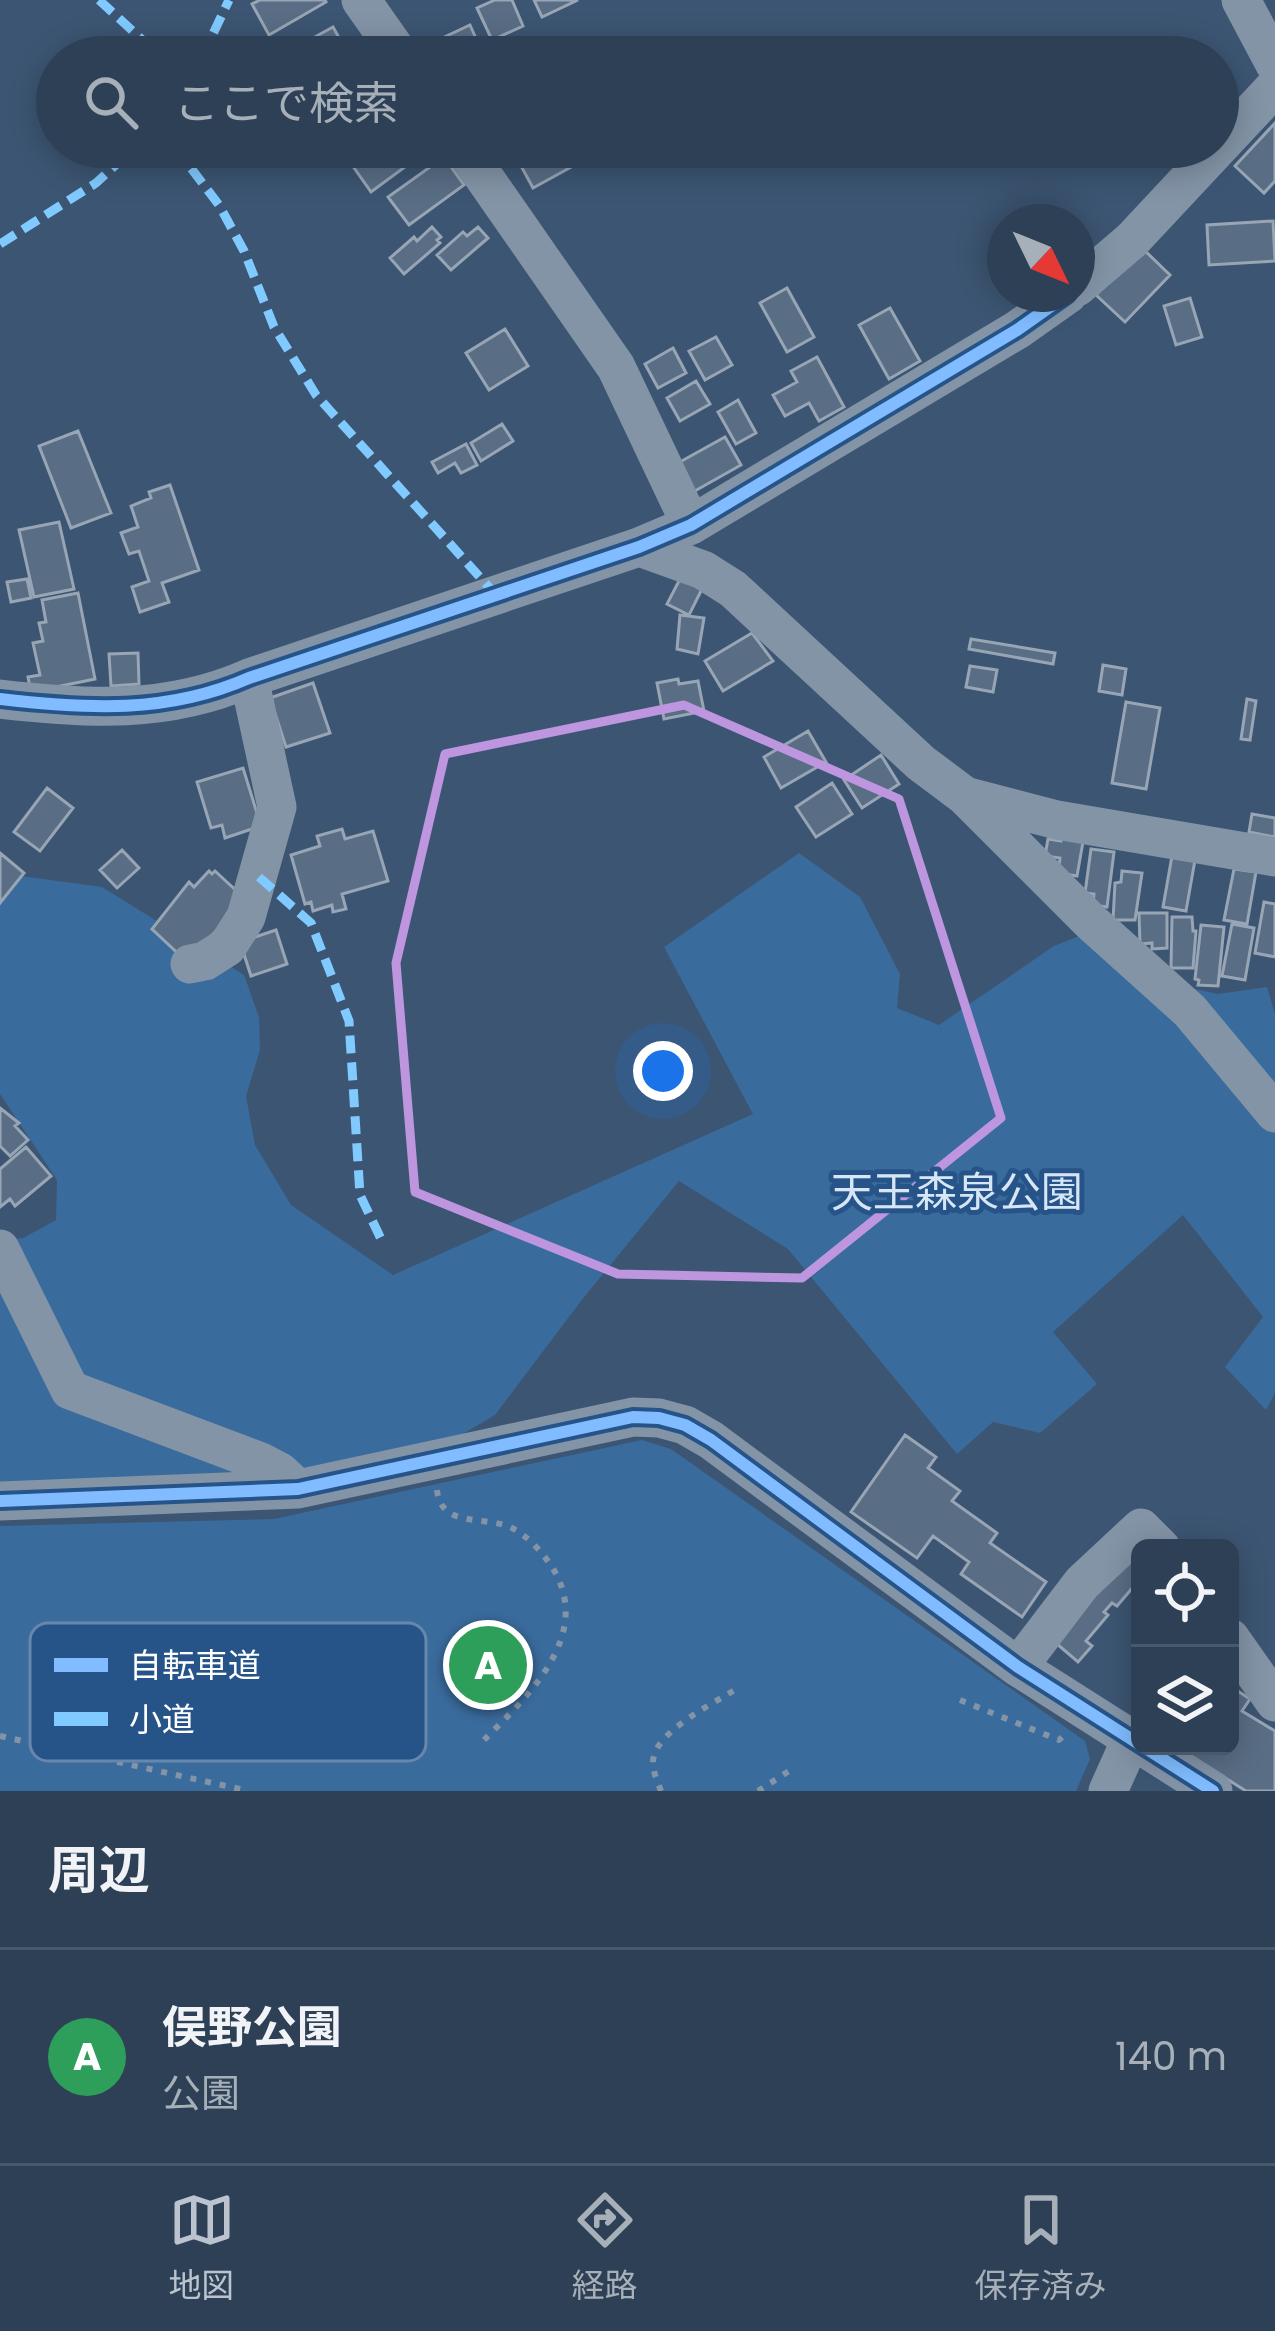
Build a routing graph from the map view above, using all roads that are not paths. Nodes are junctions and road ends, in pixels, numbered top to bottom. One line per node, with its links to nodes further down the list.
1 (361, 0): 3 (street)
2 (1241, 0): 4 (street)
3 (386, 36)
4 (1275, 64)
5 (1275, 87): 6 (street)
6 (1239, 126)
7 (478, 168): 11 (street)
8 (1199, 168): 9 (street)
9 (1095, 272)
10 (1042, 312): 11 (street)
11 (691, 525): 12 (street)
12 (639, 548): 13 (street); 15 (street)
13 (249, 678): 14 (street); 17 (street)
14 (0, 699)
15 (965, 796): 16 (street); 18 (street)
16 (1275, 857)
17 (190, 964)
18 (1275, 1113)
19 (0, 1249): 20 (street)
20 (298, 1489): 21 (street); 24 (street)
21 (0, 1501)
22 (1152, 1539): 24 (street)
23 (1236, 1647): 25 (street)
24 (1018, 1667): 26 (street)
25 (1275, 1702)
26 (1130, 1742): 27 (street); 28 (street)
27 (1108, 1791)
28 (1213, 1791)

